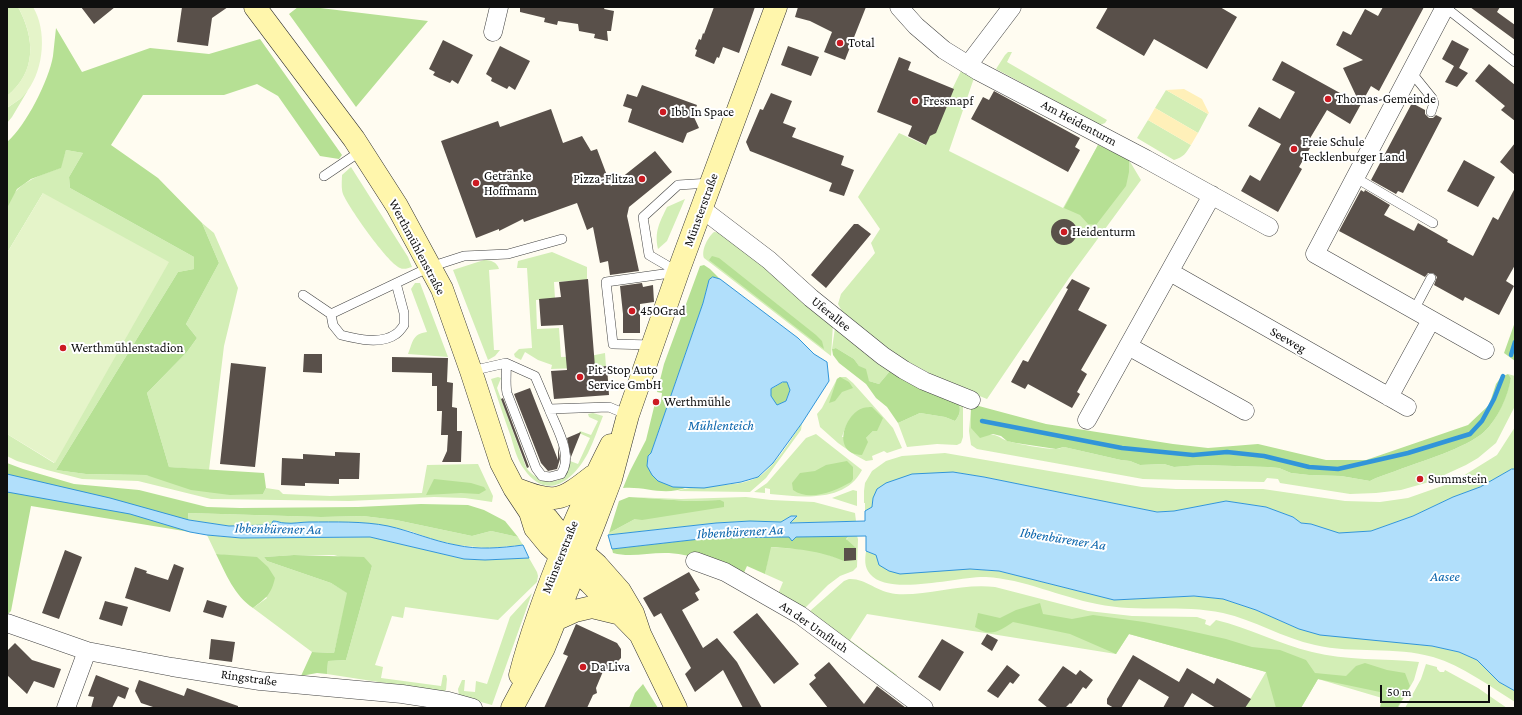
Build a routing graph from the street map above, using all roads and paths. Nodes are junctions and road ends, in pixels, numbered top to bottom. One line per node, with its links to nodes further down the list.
1 (255, 7): 12 (main road, Werthmühlenstraße)
2 (499, 7): 7 (street)
3 (776, 7): 15 (main road, Münsterstraße)
4 (899, 7): 9 (street, Am Heidenturm)
5 (1012, 7): 9 (street)
6 (1445, 7): 8 (lane); 10 (street)
7 (494, 32)
8 (1515, 62)
9 (968, 65): 16 (street, Am Heidenturm)
10 (1411, 72): 11 (lane); 14 (street)
11 (1431, 112)
12 (361, 151): 13 (lane); 21 (main road, Werthmühlenstraße)
13 (324, 176)
14 (1356, 178): 18 (lane); 27 (street)
15 (711, 183): 17 (main road, Münsterstraße); 22 (lane)
16 (1212, 195): 19 (street, Am Heidenturm); 23 (street)
17 (702, 209): 22 (main road, Münsterstraße); 36 (street, Uferallee)
18 (1433, 223)
19 (1269, 227)
20 (562, 239): 21 (lane)
21 (430, 267): 25 (lane); 34 (main road, Werthmühlenstraße)
22 (678, 272): 30 (main road, Münsterstraße); 30 (lane)
23 (1170, 272): 31 (street); 35 (street, Seeweg)
24 (1431, 278): 27 (lane)
25 (396, 283): 28 (lane); 28 (lane)
26 (302, 295): 28 (lane)
27 (1414, 310): 29 (street)
28 (331, 314)
29 (1431, 320): 32 (street); 35 (street)
30 (653, 345): 40 (main road, Münsterstraße)
31 (1128, 346): 39 (street); 41 (street)
32 (1485, 350)
33 (506, 368): 34 (lane); 38 (lane); 38 (lane)
34 (471, 371): 43 (main road, Werthmühlenstraße)
35 (1389, 397): 37 (street, Seeweg)
36 (971, 400)
37 (1407, 407)
38 (549, 408): 40 (lane)
39 (1245, 411)
40 (628, 415): 42 (main road, Münsterstraße); 44 (main road, Münsterstraße)
41 (1087, 420)
42 (596, 474): 43 (main road); 44 (main road, Münsterstraße)
43 (514, 488): 44 (main road, Werthmühlenstraße)
44 (572, 554): 46 (main road); 47 (main road, Münsterstraße); 49 (main road); 53 (main road, Münsterstraße)
45 (695, 561): 55 (street, An der Umfluth)
46 (621, 614): 47 (main road); 49 (main road)
47 (555, 620): 53 (main road, Münsterstraße)
48 (7, 623): 50 (street, Ringstraße)
49 (640, 634): 54 (main road)
50 (87, 651): 51 (street); 52 (street, Ringstraße)
51 (66, 708)
52 (473, 708)
53 (512, 708)
54 (676, 708)
55 (924, 708)

